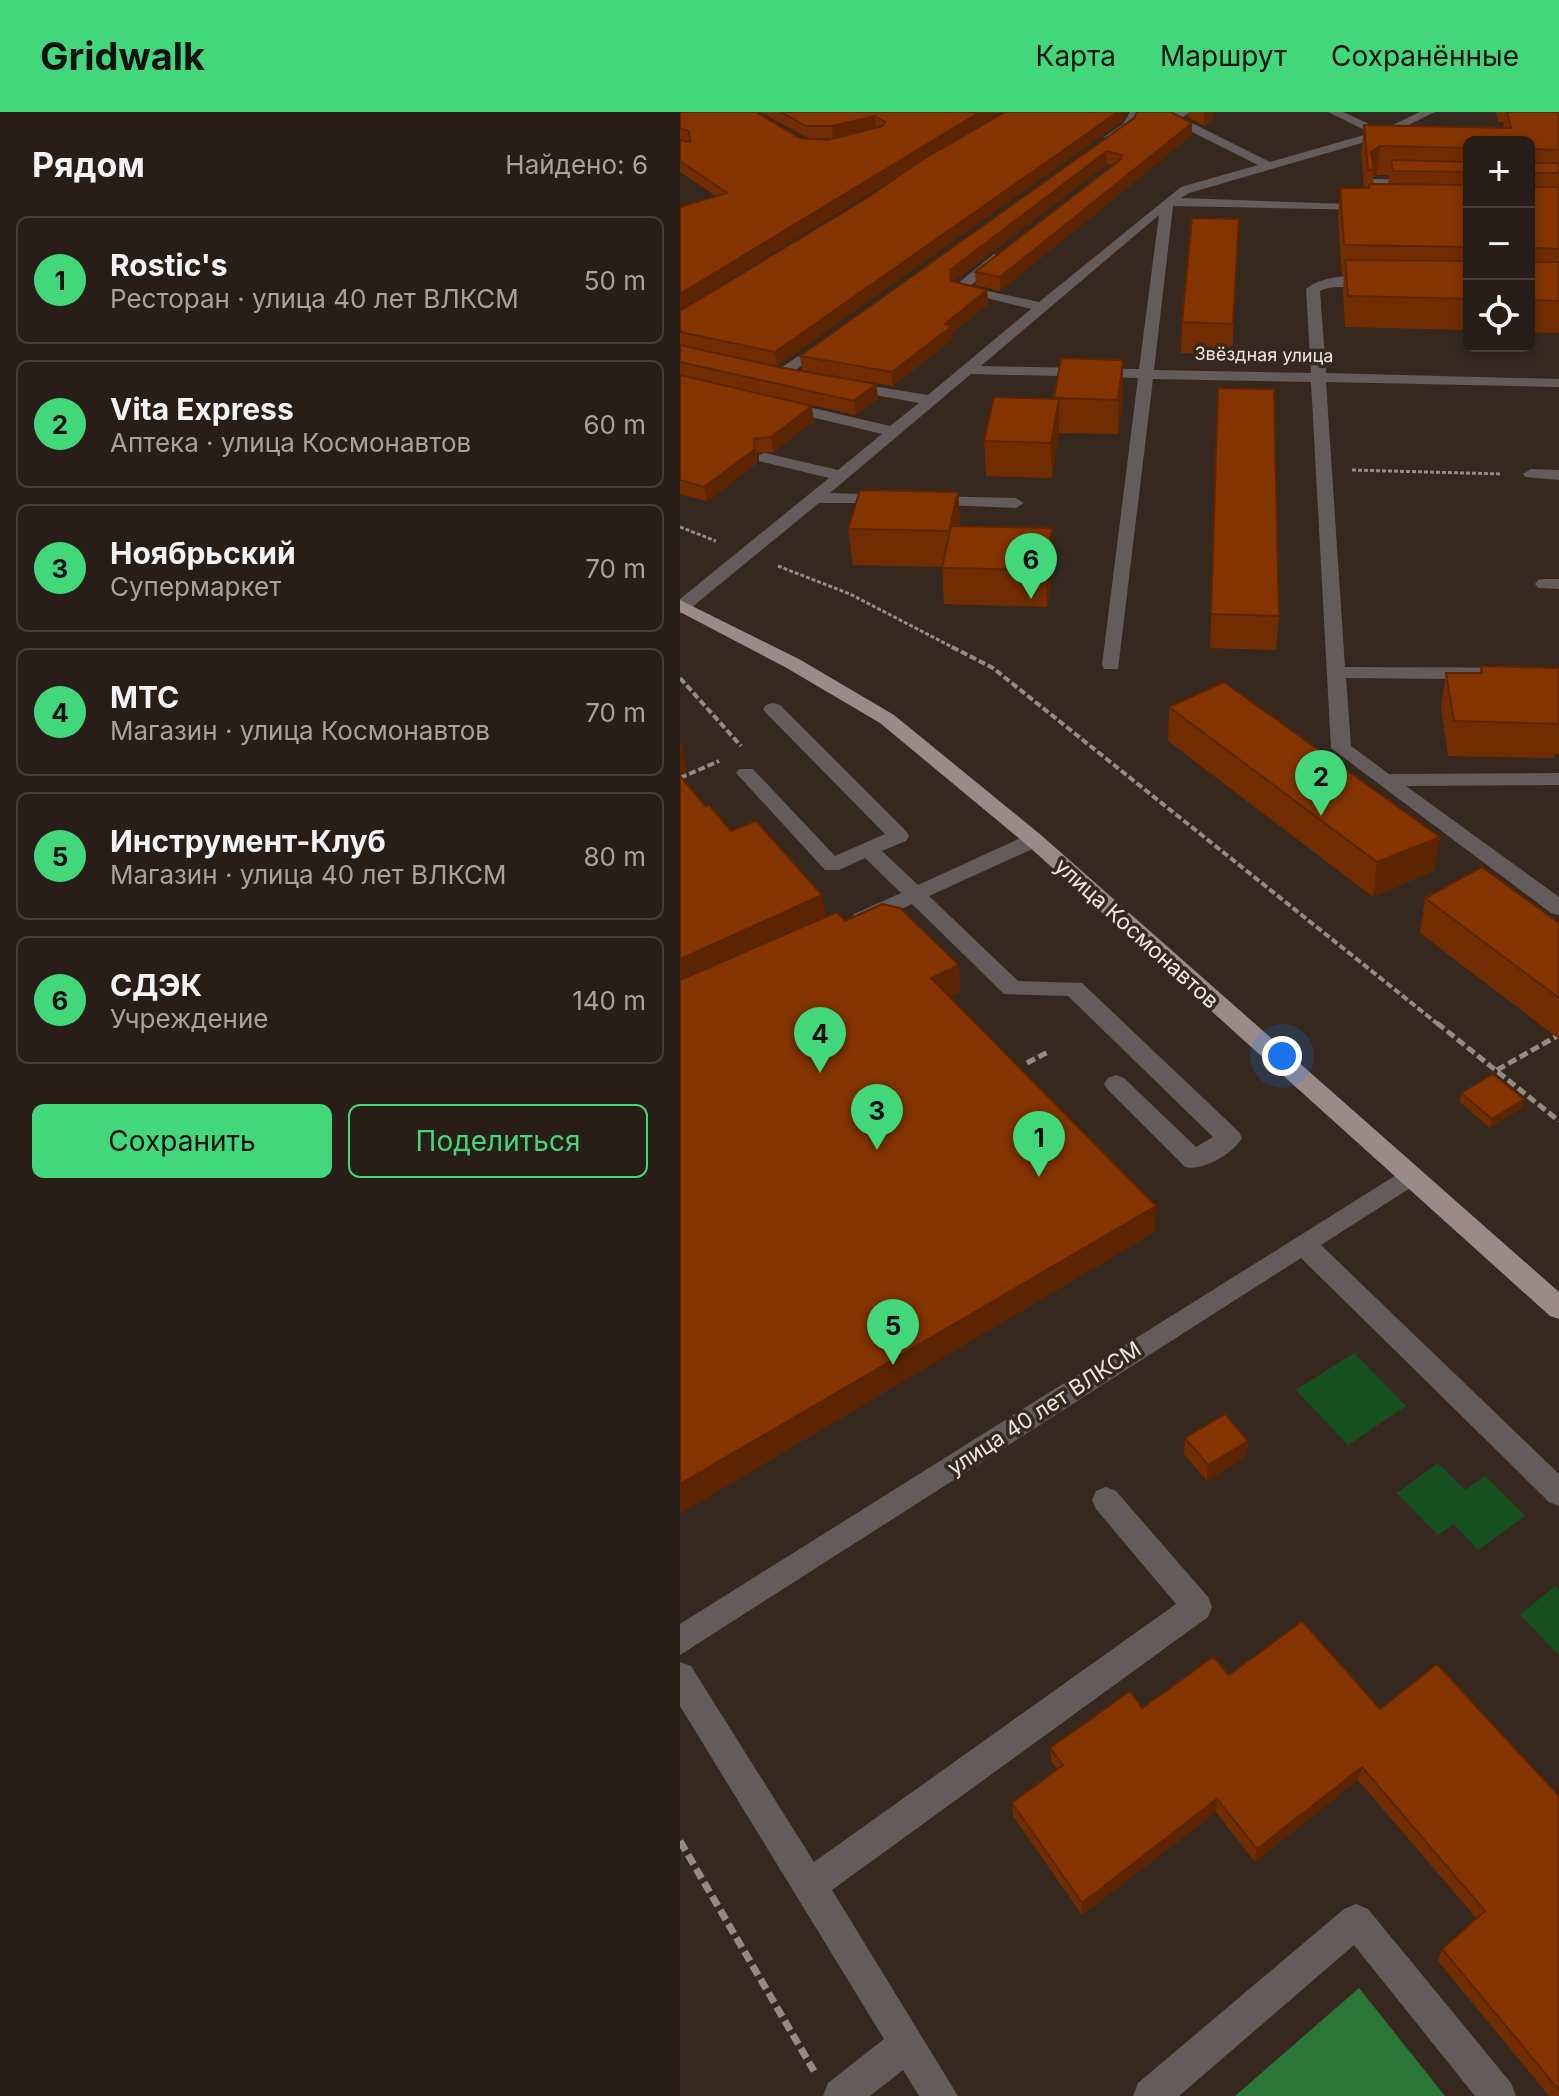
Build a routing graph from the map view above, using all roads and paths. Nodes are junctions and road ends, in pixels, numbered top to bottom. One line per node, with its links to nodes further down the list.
1 (1136, 112): 6 (street)
2 (1184, 112): 7 (street)
3 (1334, 112): 5 (street)
4 (1431, 119): 5 (street)
5 (1382, 134): 7 (street)
6 (1096, 148)
7 (1269, 166): 9 (street)
8 (1463, 184): 10 (street)
9 (1167, 202): 10 (street); 14 (street); 17 (street)
10 (1382, 206): 11 (street)
11 (1397, 206)
12 (1005, 252): 14 (street)
13 (1393, 283): 18 (street)
14 (1041, 307): 16 (street)
15 (832, 338): 19 (street)
16 (968, 370): 17 (street, Звёздная улица); 22 (street)
17 (1146, 372): 18 (street, Звёздная улица); 35 (street)
18 (1317, 377): 20 (street, Звёздная улица); 26 (street)
19 (808, 379)
20 (1559, 383)
21 (835, 385): 22 (street)
22 (931, 400): 24 (street)
23 (772, 403): 24 (street)
24 (894, 432): 29 (street)
25 (765, 458): 29 (street)
26 (1326, 469): 27 (path); 36 (street)
27 (1531, 474): 28 (street)
28 (1559, 475)
29 (841, 476): 30 (street)
30 (815, 498): 31 (street); 33 (street)
31 (1016, 503)
32 (680, 527): 33 (path)
33 (748, 554): 34 (street); 52 (path)
34 (681, 606): 44 (main road, улица Космонавтов)
35 (1111, 665)
36 (1337, 672): 37 (street); 43 (street)
37 (1559, 674)
38 (680, 678): 41 (path)
39 (773, 709): 45 (street)
40 (746, 773): 45 (street)
41 (680, 778)
42 (1559, 779): 43 (street)
43 (1384, 780): 47 (street)
44 (1034, 840): 46 (street); 55 (main road, улица Космонавтов)
45 (868, 849): 46 (street)
46 (914, 896): 48 (street); 53 (street)
47 (1556, 902)
48 (841, 928)
49 (1559, 1035): 52 (path)
50 (1050, 1051): 51 (path)
51 (1027, 1063)
52 (1497, 1070): 54 (path)
53 (1116, 1084)
54 (1559, 1121)
55 (1409, 1176): 56 (street, улица 40 лет ВЛКСМ); 57 (main road, улица Космонавтов)
56 (1303, 1244): 58 (street); 60 (street, улица 40 лет ВЛКСМ)
57 (1559, 1308)
58 (1559, 1493)
59 (1106, 1500): 63 (street)
60 (680, 1641)
61 (680, 1677): 63 (street)
62 (680, 1841): 65 (path)
63 (809, 1886): 64 (street)
64 (907, 2044): 65 (street); 66 (street)
65 (831, 2089)
66 (940, 2096)
67 (1151, 2096): 68 (street)
68 (1498, 2096)

